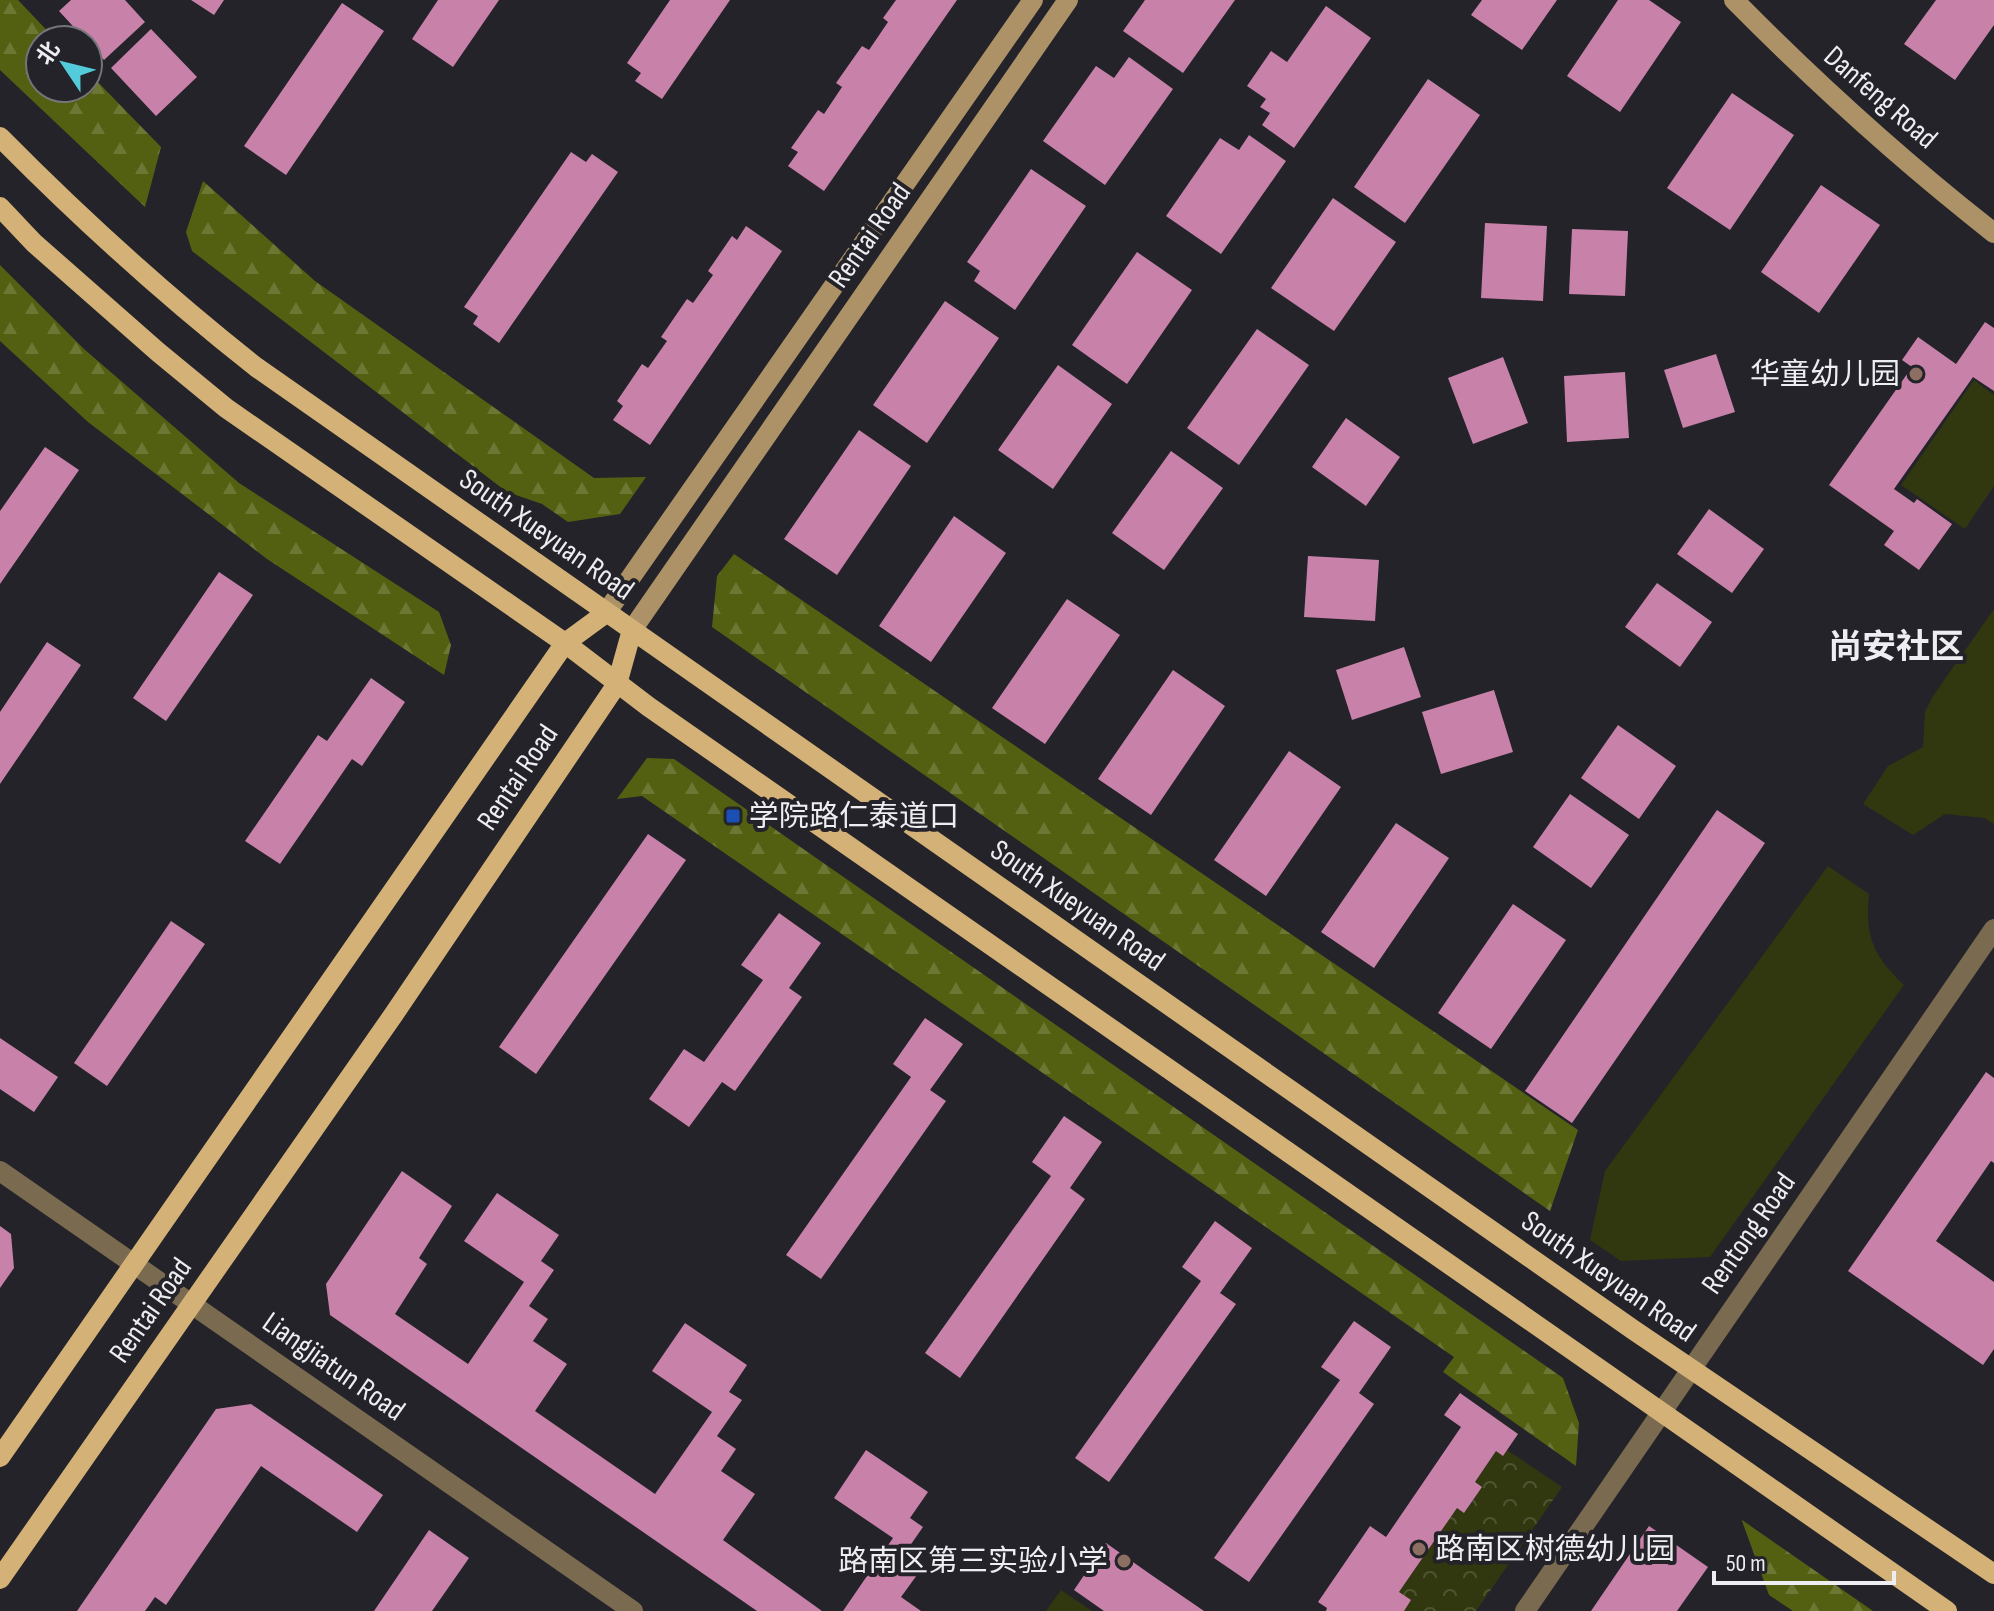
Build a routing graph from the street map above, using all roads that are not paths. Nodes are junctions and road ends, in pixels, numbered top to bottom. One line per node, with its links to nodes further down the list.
1 (1033, 0): 7 (main road, Rentai Road)
2 (1068, 0): 8 (main road, Rentai Road)
3 (1734, 0): 6 (main road, Danfeng Road)
4 (0, 137): 7 (main road, South Xueyuan Road)
5 (0, 207): 9 (main road)
6 (1994, 233)
7 (606, 613): 8 (main road, South Xueyuan Road); 9 (main road, Rentai Road)
8 (632, 630): 10 (main road, Rentai Road); 15 (main road, South Xueyuan Road)
9 (565, 643): 10 (main road); 13 (main road, Rentai Road)
10 (617, 684): 14 (main road, Rentai Road); 16 (main road)
11 (1994, 929): 15 (street, Rentong Road)
12 (0, 1171): 13 (street, Liangjiatun Road)
13 (133, 1264): 14 (street, Liangjiatun Road); 17 (main road, Rentai Road)
14 (191, 1304): 19 (main road, Rentai Road); 20 (street, Liangjiatun Road)
15 (1691, 1370): 16 (street, Rentong Road); 18 (main road, South Xueyuan Road)
16 (1661, 1413): 21 (street, Rentong Road); 22 (main road)
17 (0, 1457)
18 (1994, 1574)
19 (0, 1579)
20 (633, 1611)
21 (1525, 1611)
22 (1947, 1611)

